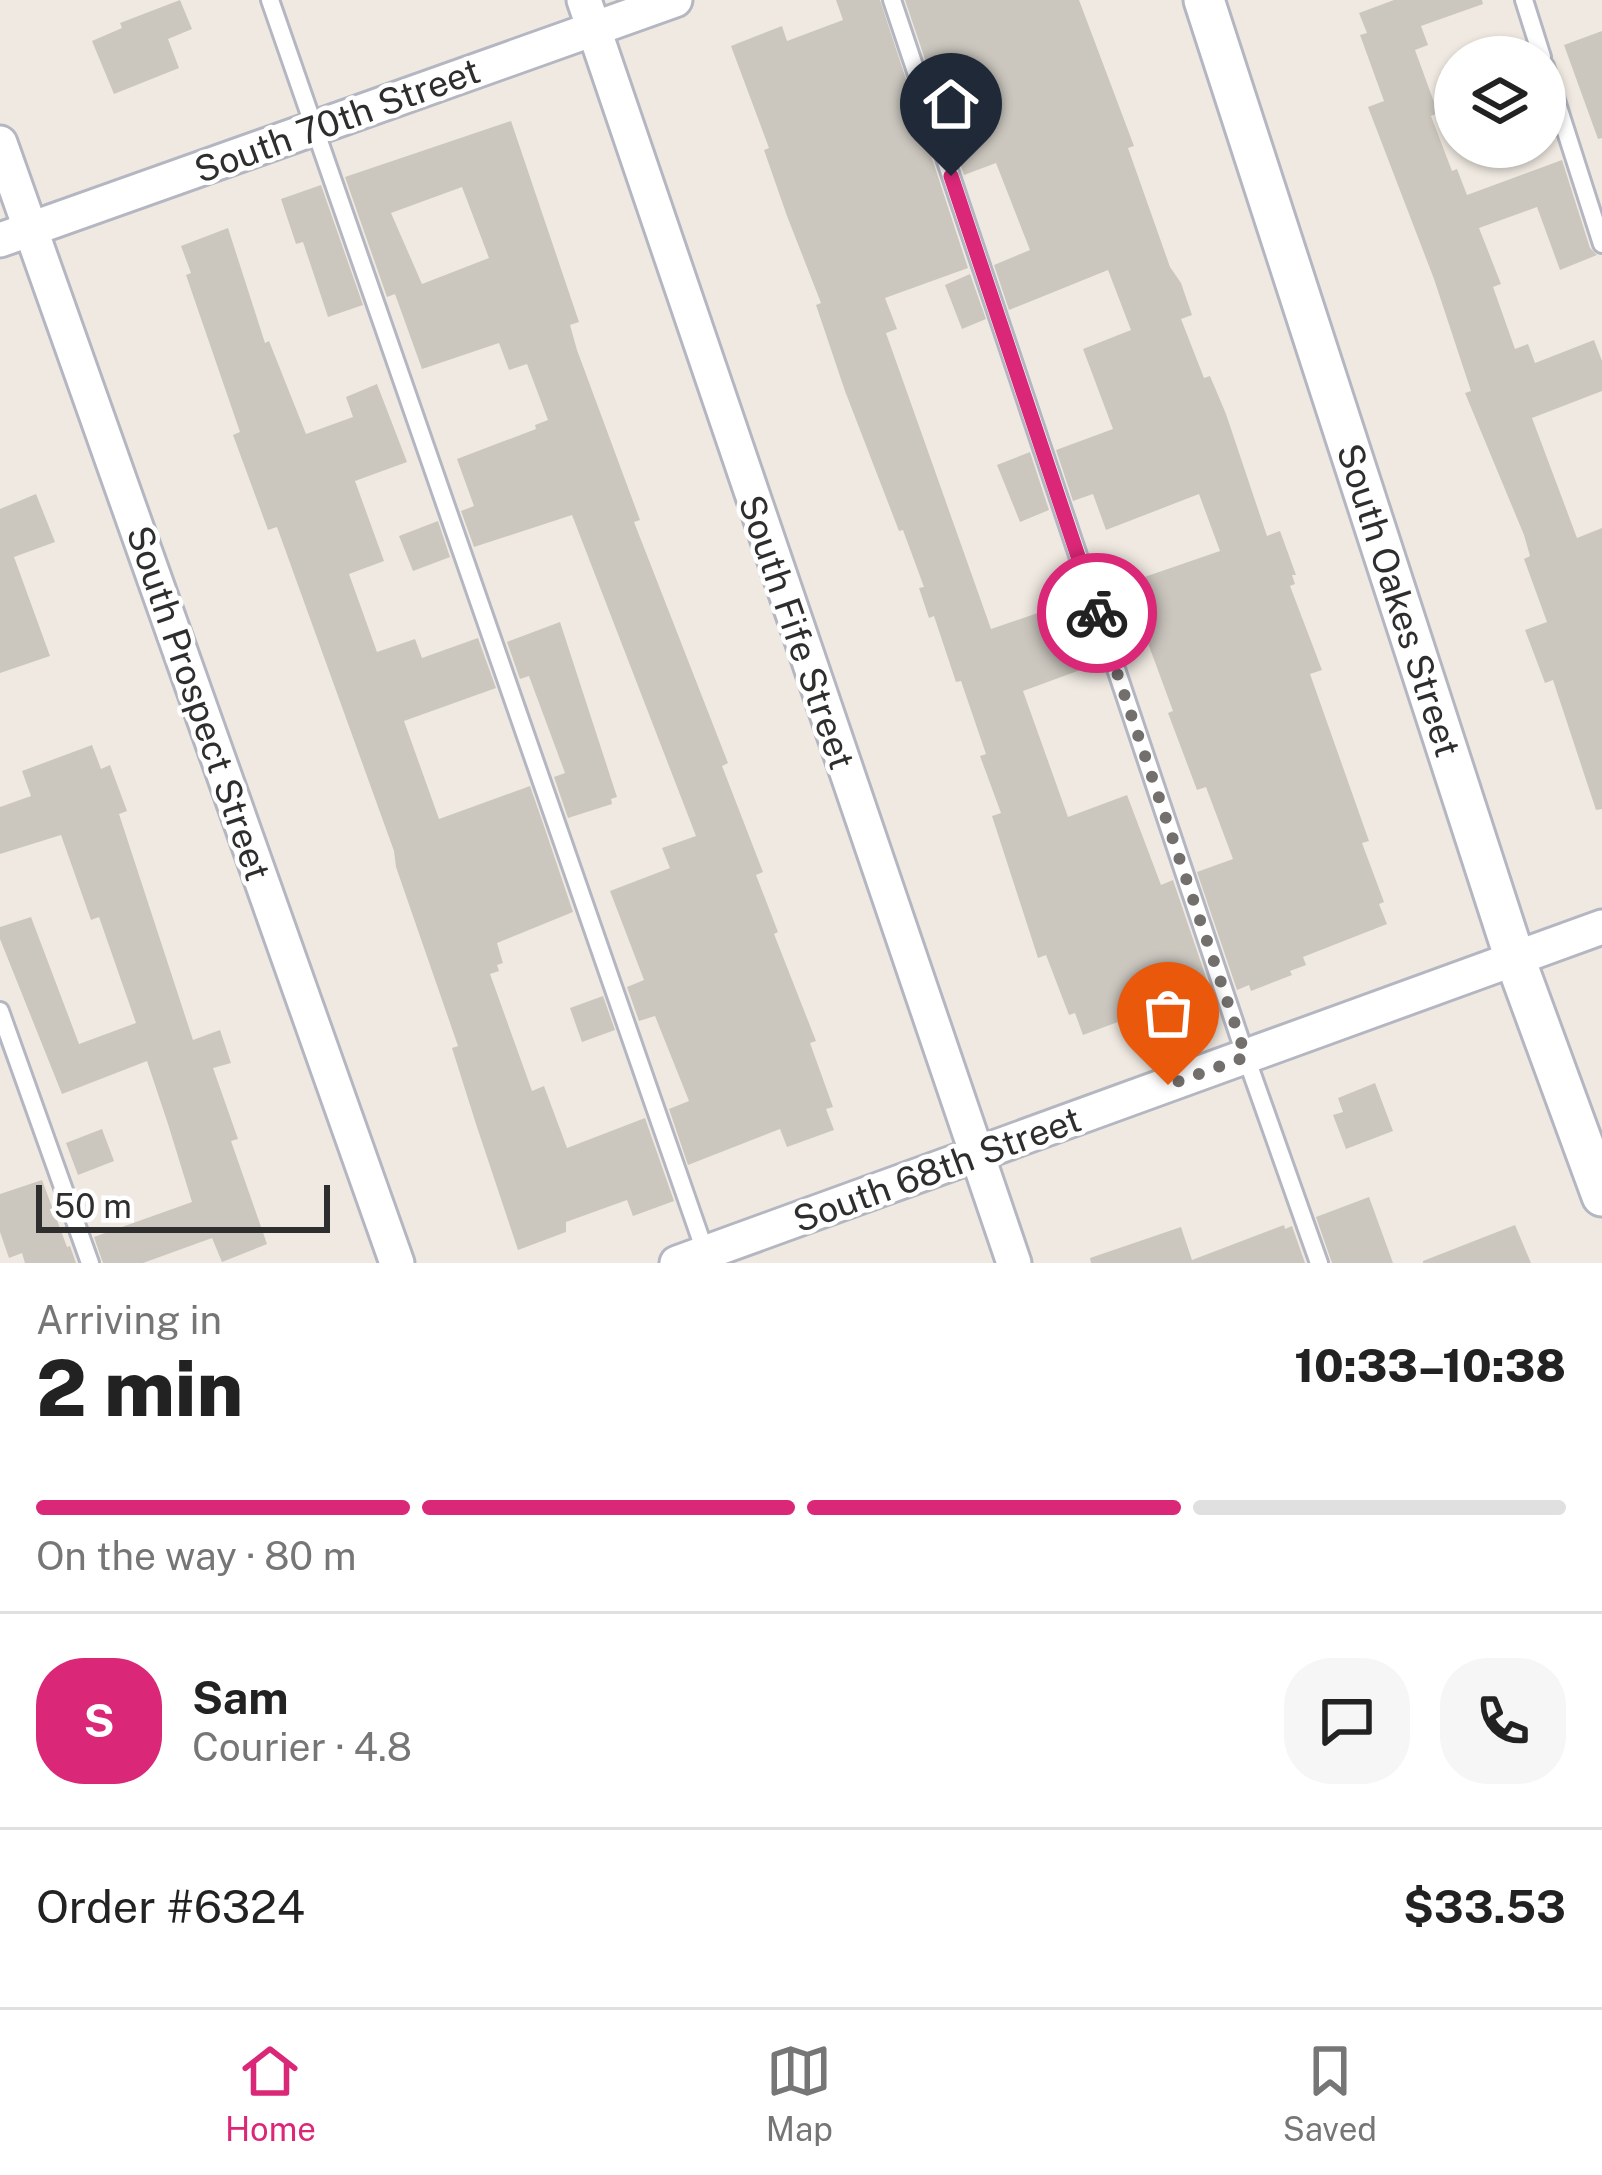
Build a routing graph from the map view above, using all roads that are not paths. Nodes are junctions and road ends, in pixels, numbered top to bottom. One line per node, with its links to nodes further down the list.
1 (270, 0): 8 (lane)
2 (675, 0): 6 (street, South 70th Street)
3 (892, 0): 16 (lane)
4 (1204, 0): 14 (street, South Oakes Street)
5 (1524, 0): 7 (lane)
6 (589, 14): 8 (street, South 70th Street); 17 (street, South Fife Street)
7 (1535, 36)
8 (314, 128): 11 (street, South 70th Street); 19 (lane)
9 (1566, 132): 12 (lane)
10 (0, 143): 11 (street, South Prospect Street)
11 (15, 234): 21 (street, South Prospect Street)
12 (1602, 244)
13 (1602, 927): 14 (street, South 68th Street)
14 (1515, 959): 16 (street, South 68th Street); 18 (street, South Oakes Street)
15 (0, 1011): 20 (lane)
16 (1246, 1057): 17 (street, South 68th Street); 23 (lane)
17 (974, 1156): 19 (street, South 68th Street); 22 (street, South Fife Street)
18 (1602, 1196)
19 (697, 1260)
20 (89, 1263)
21 (397, 1263)
22 (1014, 1263)
23 (1319, 1263)

